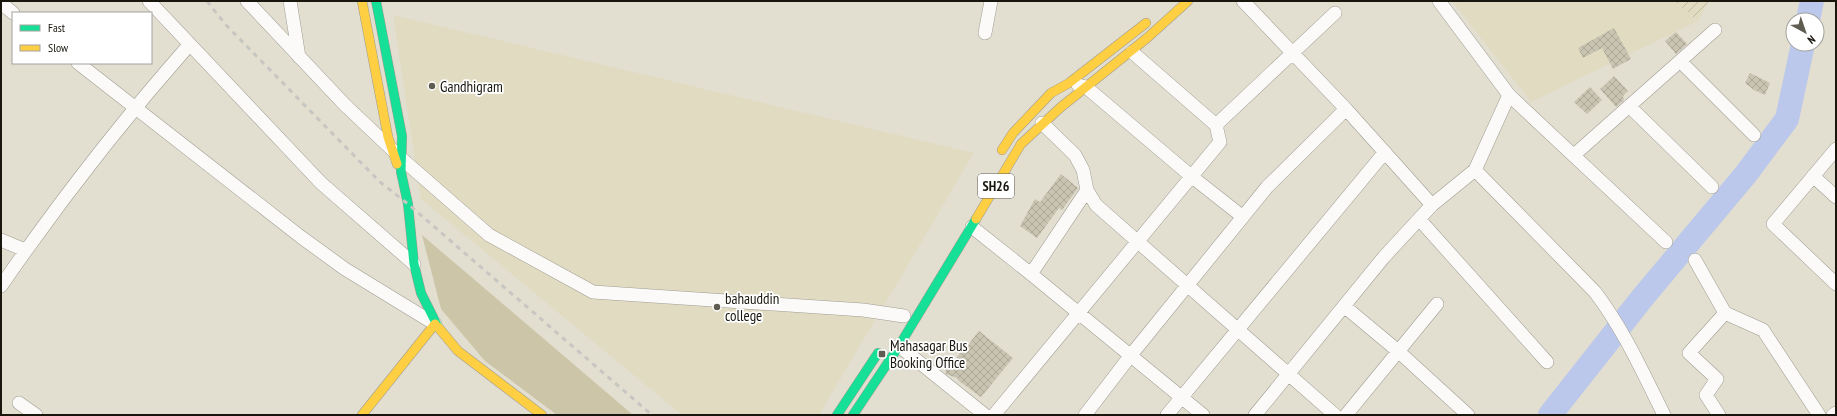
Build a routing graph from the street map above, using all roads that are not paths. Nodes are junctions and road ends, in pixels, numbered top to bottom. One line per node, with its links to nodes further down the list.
1 (149, 1): 16 (street)
2 (247, 1): 19 (street)
3 (290, 1): 19 (street)
4 (362, 1): 31 (main road)
5 (376, 1): 36 (main road)
6 (991, 1): 15 (street)
7 (1188, 1): 17 (main road, SH26)
8 (1243, 1): 18 (street)
9 (1439, 1): 24 (street)
10 (1, 3): 11 (street)
11 (12, 12)
12 (1335, 13): 18 (street)
13 (1152, 17): 22 (main road, SH26)
14 (1715, 30): 20 (street)
15 (985, 33)
16 (190, 44): 26 (street); 52 (street)
17 (1132, 52): 23 (main road, SH26); 29 (street)
18 (1292, 54): 27 (street); 29 (street)
19 (299, 57): 31 (street)
20 (1680, 61): 25 (street); 30 (street)
21 (79, 64): 26 (street)
22 (1069, 83): 23 (street); 35 (main road, SH26)
23 (1086, 87): 28 (main road, SH26); 38 (street)
24 (1509, 95): 34 (street); 37 (street)
25 (1629, 106): 34 (street); 40 (street)
26 (134, 107): 50 (street); 62 (street)
27 (1346, 109): 33 (street); 44 (street)
28 (1042, 123): 41 (street); 46 (main road, SH26)
29 (1216, 125): 38 (street)
30 (1754, 135)
31 (391, 147): 36 (street)
32 (1836, 149): 39 (street)
33 (1385, 152): 43 (street); 63 (street)
34 (1574, 156): 49 (street)
35 (997, 158)
36 (402, 165): 52 (main road); 61 (street)
37 (1475, 170): 43 (street); 87 (street)
38 (1191, 176): 44 (street); 48 (street)
39 (1813, 176): 42 (street); 54 (street)
40 (1712, 187)
41 (1087, 190): 48 (street); 53 (street)
42 (1836, 197)
43 (1432, 205): 45 (street)
44 (1243, 217): 55 (street)
45 (1419, 219): 58 (street); 68 (street)
46 (972, 227): 53 (street); 64 (main road, SH26)
47 (1, 240): 50 (street)
48 (1137, 241): 55 (street); 59 (street)
49 (1666, 242)
50 (25, 250): 56 (street)
51 (1695, 260): 60 (street)
52 (414, 264): 62 (main road)
53 (1031, 274): 59 (street)
54 (1836, 284)
55 (1188, 285): 63 (street); 67 (street)
56 (1, 286)
57 (1437, 304): 66 (street)
58 (1344, 306): 66 (street); 69 (street)
59 (1078, 313): 67 (street); 79 (street)
60 (1725, 313): 88 (street); 89 (street)
61 (904, 316)
62 (435, 324): 74 (main road); 75 (main road)
63 (1238, 330): 69 (street); 70 (street)
64 (899, 346): 77 (main road, SH26); 78 (street)
65 (882, 348): 76 (main road)
66 (1398, 351): 85 (street); 86 (street)
67 (1130, 356): 70 (street); 80 (street)
68 (1548, 362)
69 (1288, 374): 83 (street); 84 (street)
70 (1182, 398): 81 (street); 82 (street)
71 (19, 403): 73 (street)
72 (1836, 413): 90 (street)
73 (36, 415)
74 (362, 415)
75 (542, 415)
76 (837, 415)
77 (853, 415)
78 (985, 415)
79 (994, 415)
80 (1085, 415)
81 (1168, 415)
82 (1203, 415)
83 (1255, 415)
84 (1335, 415)
85 (1346, 415)
86 (1468, 415)
87 (1664, 415)
88 (1719, 415)
89 (1819, 415)
90 (1833, 415)

